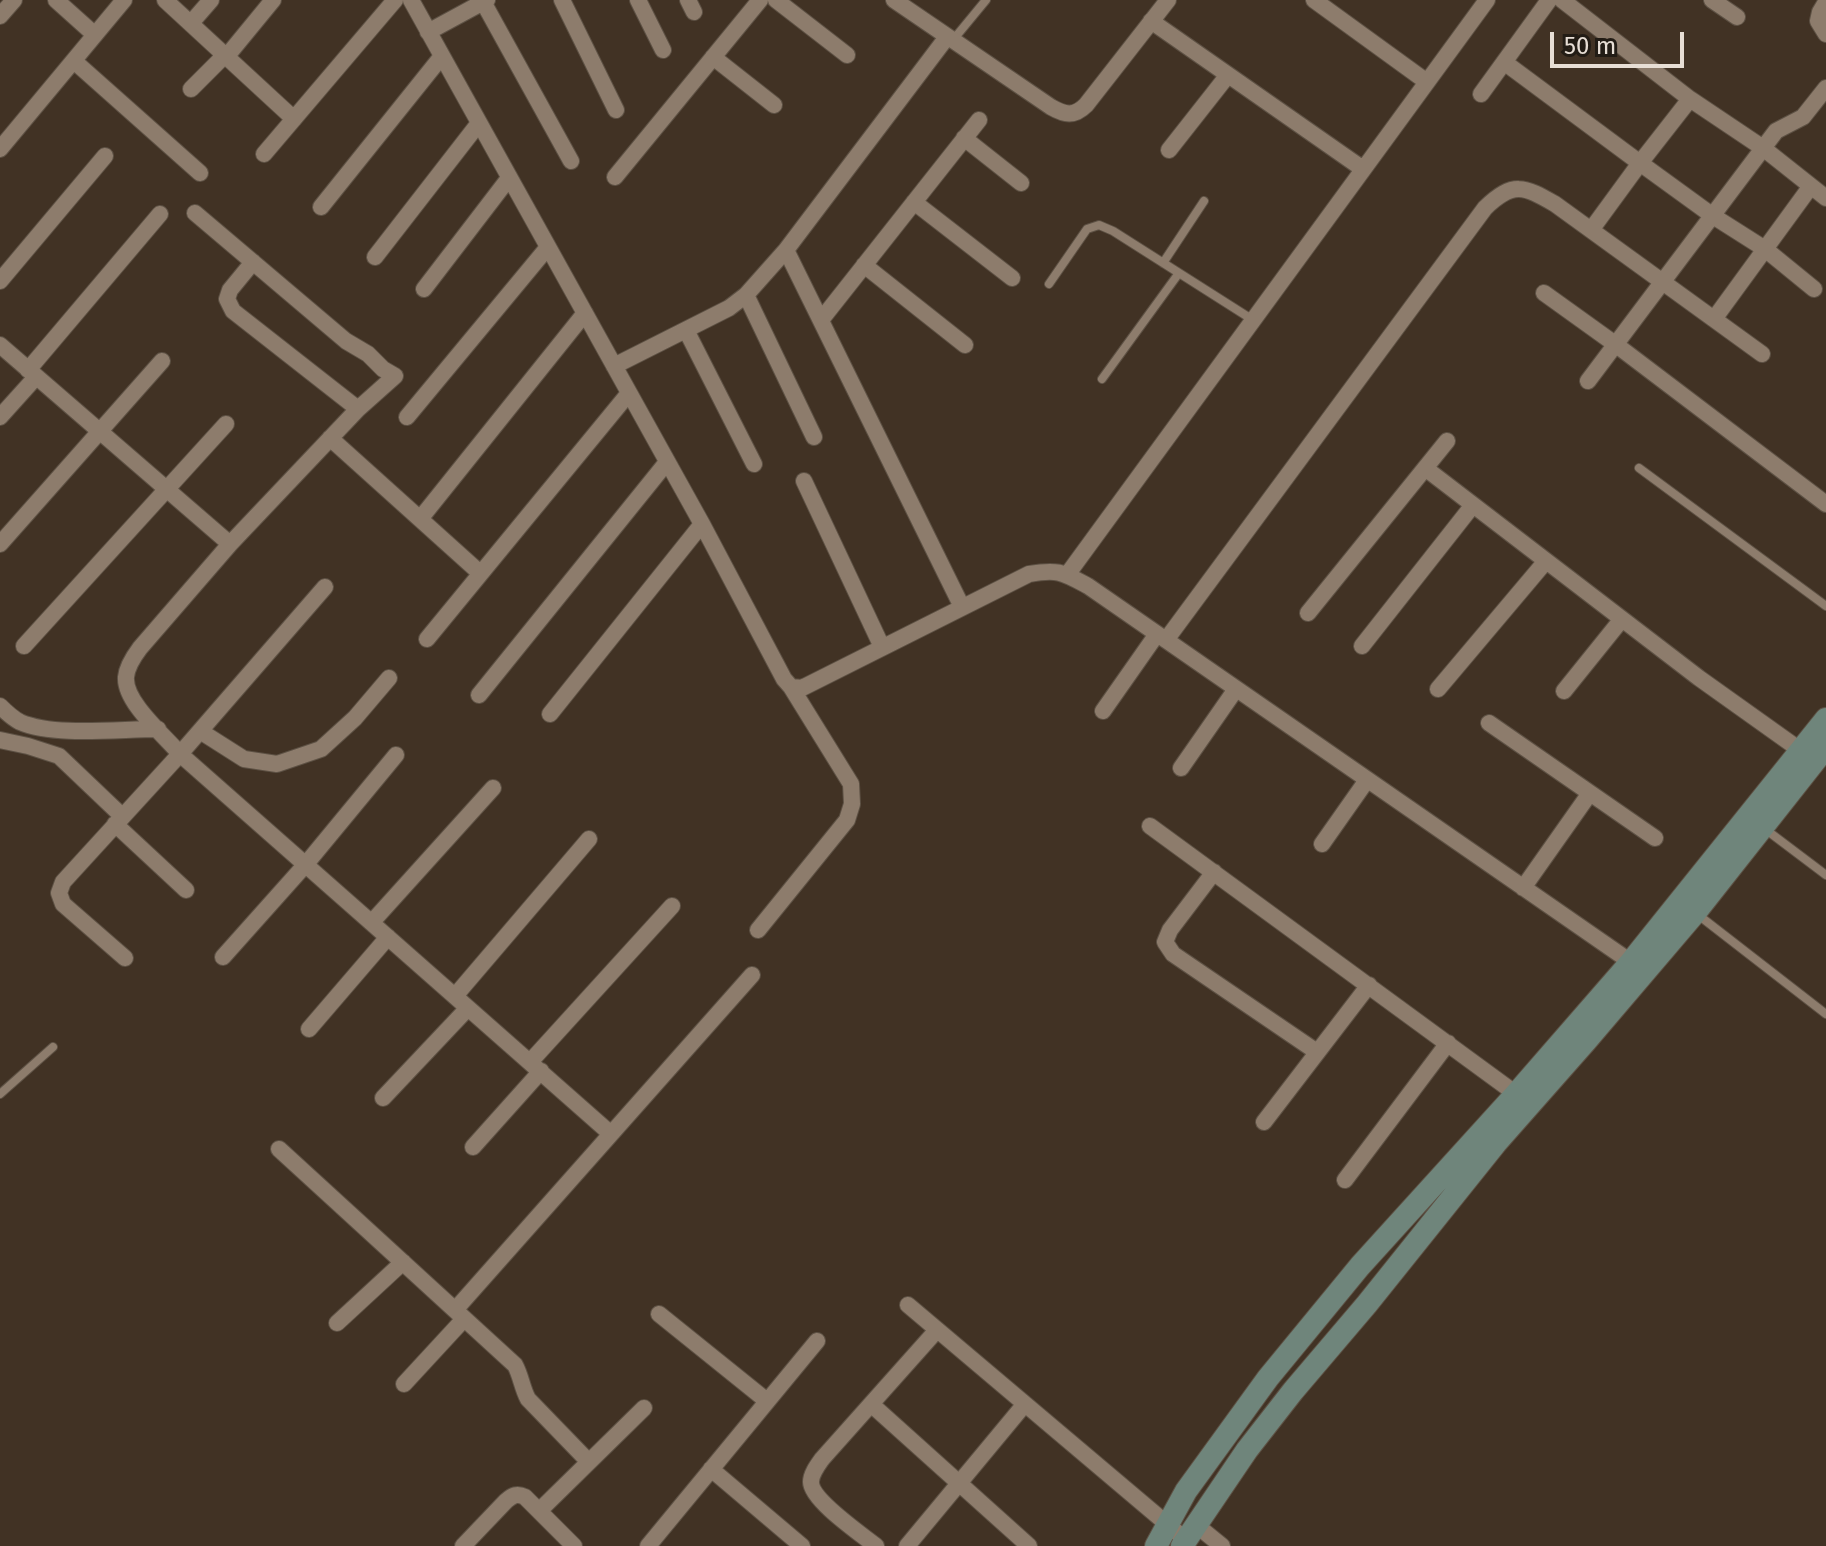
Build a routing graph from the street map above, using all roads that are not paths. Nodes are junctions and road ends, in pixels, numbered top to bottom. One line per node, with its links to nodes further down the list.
1 (14, 0): 23 (street)
2 (56, 0): 29 (street)
3 (124, 0): 29 (street)
4 (165, 0): 26 (street)
5 (211, 0): 26 (street)
6 (273, 0): 33 (street)
7 (395, 0): 46 (street)
8 (411, 0): 27 (street)
9 (562, 0): 45 (street)
10 (638, 0): 31 (street)
11 (760, 0): 35 (street)
12 (776, 0): 32 (street)
13 (894, 0): 30 (street)
14 (986, 0): 30 (lane)
15 (1168, 0): 25 (street)
16 (1314, 0): 39 (street)
17 (1549, 0): 37 (street)
18 (1562, 0): 43 (street)
19 (1712, 0): 24 (street)
20 (484, 1): 27 (street); 55 (street)
21 (1482, 2): 39 (street)
22 (1826, 2): 28 (street)
23 (0, 16)
24 (1737, 17)
25 (1151, 21): 30 (street); 38 (street)
26 (191, 23): 33 (street)
27 (428, 32): 34 (street)
28 (1826, 34)
29 (95, 35): 36 (street)
30 (950, 39): 73 (street)
31 (663, 50)
32 (847, 55)
33 (227, 56): 41 (street); 46 (street)
34 (442, 56): 48 (street); 66 (street)
35 (713, 57): 44 (street); 59 (street)
36 (74, 61): 51 (street); 58 (street)
37 (1504, 62): 42 (street); 56 (street)
38 (1228, 75): 52 (street); 57 (street)
39 (1427, 82): 57 (street)
40 (1826, 88): 50 (street)
41 (191, 89)
42 (1481, 94)
43 (1690, 99): 50 (street); 56 (street)
44 (774, 105)
45 (616, 110)
46 (294, 119): 53 (street)
47 (979, 120): 49 (street)
48 (479, 123): 60 (street); 74 (street)
49 (964, 138): 61 (street); 65 (street)
50 (1763, 148): 62 (street); 69 (street)
51 (0, 149)
52 (1169, 150)
53 (264, 154)
54 (105, 156): 80 (street)
55 (571, 161)
56 (1640, 163): 69 (street); 70 (street)
57 (1363, 169): 90 (street)
58 (200, 173)
59 (615, 177)
60 (509, 178): 71 (street); 83 (street)
61 (1021, 183)
62 (1811, 186): 63 (street); 72 (street)
63 (1826, 198)
64 (1204, 201): 76 (lane)
65 (914, 202): 77 (street); 79 (street)
66 (321, 207)
67 (195, 213): 75 (street)
68 (160, 214): 98 (street)
69 (1713, 216): 72 (street); 81 (street)
70 (1591, 230): 81 (street); 130 (street)
71 (548, 247): 87 (street); 104 (street)
72 (1765, 249): 84 (street); 88 (street)
73 (786, 250): 86 (street); 89 (street)
74 (375, 257)
75 (253, 262): 102 (street); 102 (street)
76 (1163, 263): 78 (lane); 82 (lane)
77 (864, 265): 89 (street); 94 (street)
78 (1179, 273): 90 (lane); 99 (lane)
79 (1012, 278)
80 (0, 281)
81 (1662, 281): 88 (street); 92 (street)
82 (1049, 284)
83 (424, 289)
84 (1814, 289)
85 (1544, 293): 92 (street)
86 (746, 295): 91 (street); 107 (street)
87 (585, 313): 97 (street); 118 (street)
88 (1714, 319): 95 (street)
89 (821, 320): 127 (street)
90 (1253, 320): 124 (street)
91 (686, 330): 97 (street); 111 (street)
92 (1615, 344): 100 (street); 116 (street)
93 (0, 345): 98 (street)
94 (965, 345)
95 (1762, 354)
96 (162, 361): 106 (street)
97 (614, 366): 101 (street)
98 (32, 373): 103 (street); 106 (street)
99 (1102, 379)
100 (1588, 381)
101 (629, 393): 110 (street); 123 (street)
102 (358, 409): 108 (street)
103 (0, 417)
104 (407, 417)
105 (226, 424): 115 (street)
106 (100, 431): 115 (street); 120 (street)
107 (814, 437)
108 (330, 438): 118 (street); 121 (street)
109 (1447, 441): 112 (street)
110 (667, 462): 119 (street); 140 (street)
111 (754, 464)
112 (1425, 468): 117 (street); 128 (street)
113 (1639, 468): 126 (lane)
114 (804, 481): 134 (street)
115 (167, 490): 121 (street); 132 (street)
116 (1826, 504)
117 (1473, 505): 122 (street); 133 (street)
118 (420, 519): 123 (street)
119 (702, 524): 136 (street); 143 (street)
120 (0, 544)
121 (230, 544): 147 (street)
122 (1546, 561): 129 (street); 138 (street)
123 (480, 573): 131 (street)
124 (1067, 575): 127 (street); 130 (street)
125 (325, 587): 148 (street)
126 (1826, 606)
127 (962, 607): 134 (street)
128 (1308, 613)
129 (1622, 619): 139 (street); 150 (street)
130 (1161, 637): 137 (street); 142 (street)
131 (427, 639)
132 (24, 646)
133 (1362, 646)
134 (882, 647): 136 (street)
135 (389, 678): 148 (street)
136 (791, 687): 171 (street)
137 (1236, 689): 153 (street); 154 (street)
138 (1438, 689)
139 (1564, 691)
140 (479, 695)
141 (0, 706): 145 (street)
142 (1103, 711)
143 (550, 714)
144 (1826, 719): 150 (main road)
145 (16, 720): 147 (street); 149 (street)
146 (1489, 723): 156 (street)
147 (158, 729): 151 (street)
148 (200, 731): 151 (street)
149 (0, 739): 157 (street)
150 (1814, 753): 159 (main road); 175 (main road)
151 (180, 754): 157 (street); 163 (street)
152 (396, 755): 163 (street)
153 (1181, 768)
154 (1367, 780): 162 (street); 166 (street)
155 (493, 788): 170 (street)
156 (1590, 793): 160 (street); 166 (street)
157 (119, 820): 167 (street); 174 (street)
158 (1150, 826): 164 (street)
159 (1762, 826): 165 (lane); 169 (main road)
160 (1655, 838)
161 (589, 839): 178 (street)
162 (1322, 844)
163 (306, 864): 170 (street); 173 (street)
164 (1214, 872): 177 (street); 184 (street)
165 (1826, 875)
166 (1523, 888): 175 (street)
167 (186, 890)
168 (672, 906): 185 (street)
169 (1695, 913): 175 (main road); 180 (lane)
170 (372, 922): 172 (street)
171 (758, 930)
172 (388, 937): 178 (street); 181 (street)
173 (223, 957)
174 (125, 958)
175 (1638, 967): 188 (main road)
176 (752, 975): 190 (street)
177 (1369, 985): 182 (street); 184 (street)
178 (455, 996): 179 (street)
179 (468, 1008): 185 (street); 187 (street)
180 (1826, 1014)
181 (309, 1029)
182 (1448, 1043): 188 (street); 193 (street)
183 (53, 1047): 186 (lane)
184 (1317, 1052): 189 (street)
185 (536, 1067): 190 (street); 191 (street)
186 (0, 1094)
187 (383, 1098)
188 (1523, 1099): 210 (main road); 211 (main road)
189 (1264, 1122)
190 (611, 1134): 196 (street)
191 (473, 1147)
192 (279, 1149): 194 (street)
193 (1345, 1180)
194 (403, 1262): 196 (street); 198 (street)
195 (908, 1305): 199 (street)
196 (459, 1314): 201 (street); 206 (street)
197 (659, 1314): 202 (street)
198 (337, 1323)
199 (937, 1330): 203 (street); 204 (street)
200 (817, 1341): 202 (street)
201 (404, 1384)
202 (767, 1401): 207 (street)
203 (871, 1404): 208 (street); 216 (street)
204 (1024, 1405): 208 (street); 210 (street)
205 (644, 1408): 206 (street)
206 (589, 1462): 209 (street)
207 (711, 1469): 213 (street); 215 (street)
208 (959, 1483): 217 (street); 218 (street)
209 (539, 1511): 212 (street); 214 (street)
210 (1168, 1525): 211 (street); 219 (main road)
211 (1188, 1537): 220 (street)
212 (473, 1542)
213 (657, 1543)
214 (574, 1546)
215 (802, 1546)
216 (876, 1546)
217 (907, 1546)
218 (1029, 1546)
219 (1156, 1546)
220 (1222, 1546)

